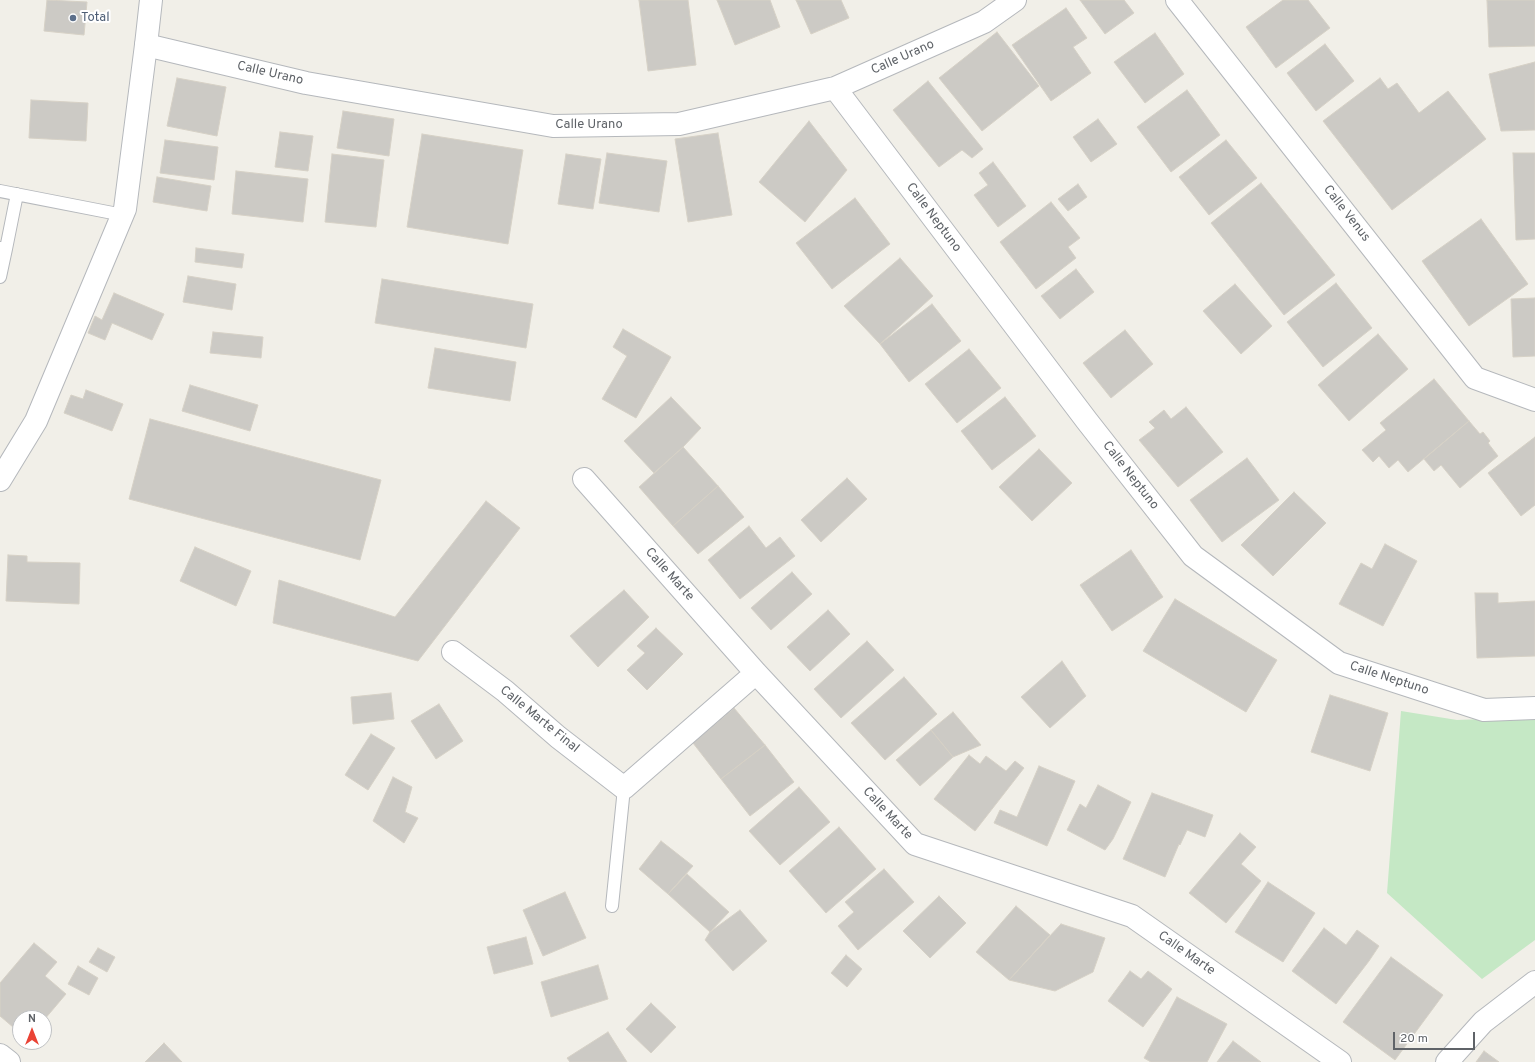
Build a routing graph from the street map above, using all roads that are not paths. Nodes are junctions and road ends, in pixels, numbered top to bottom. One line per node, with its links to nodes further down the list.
1 (151, 0): 4 (street)
2 (1015, 0): 5 (street, Calle Urano)
3 (1177, 0): 11 (street, Calle Venus)
4 (146, 45): 5 (street, Calle Urano); 8 (street)
5 (835, 88): 16 (street, Calle Neptuno)
6 (0, 191): 7 (lane)
7 (17, 194): 8 (lane); 9 (lane)
8 (123, 215): 13 (street)
9 (3, 249): 10 (lane)
10 (0, 277)
11 (1535, 400)
12 (584, 479): 15 (street, Calle Marte)
13 (0, 480)
14 (453, 652): 17 (street, Calle Marte Final)
15 (756, 674): 17 (street); 22 (street, Calle Marte)
16 (1535, 708)
17 (624, 788): 18 (lane)
18 (612, 906)
19 (1535, 982): 23 (street)
20 (0, 1055): 21 (street)
21 (9, 1062)
22 (1340, 1062)
23 (1448, 1062)

